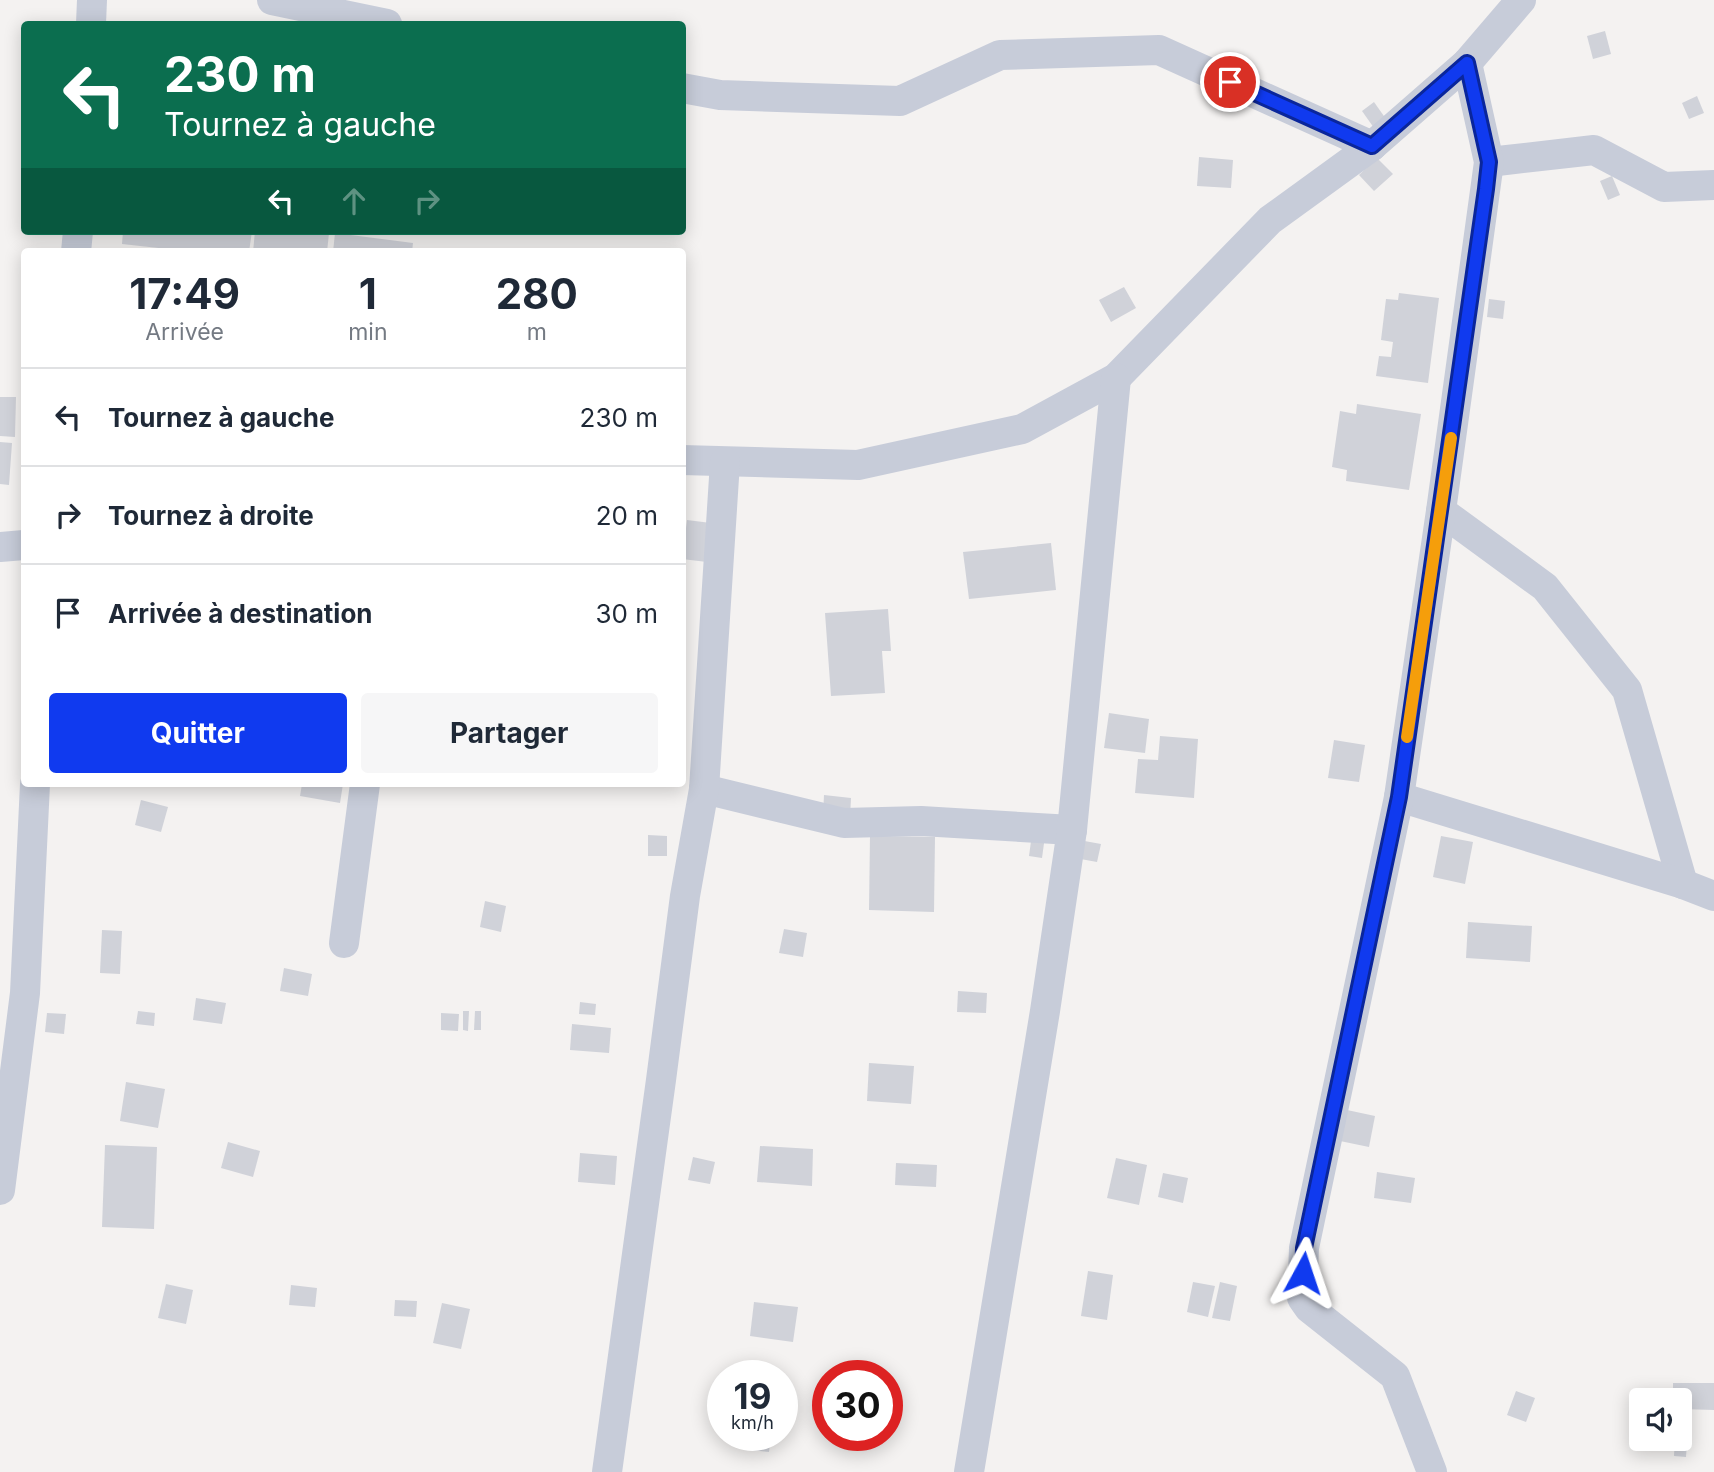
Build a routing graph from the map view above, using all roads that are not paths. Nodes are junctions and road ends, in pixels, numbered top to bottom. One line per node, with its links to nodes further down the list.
1 (92, 0): 4 (street)
2 (272, 0): 5 (street)
3 (1521, 0): 6 (street)
4 (91, 21)
5 (373, 21)
6 (1467, 63): 8 (street); 9 (street)
7 (686, 89): 8 (street)
8 (1372, 146): 11 (street)
9 (1489, 162): 10 (street); 14 (street)
10 (1714, 185)
11 (1116, 378): 13 (street); 21 (street)
12 (686, 460): 13 (street)
13 (725, 461): 19 (street)
14 (1441, 511): 20 (street); 22 (street)
15 (21, 545): 16 (street)
16 (0, 547)
17 (35, 787): 25 (street)
18 (365, 787): 24 (street)
19 (704, 789): 21 (street); 27 (street)
20 (1399, 797): 22 (street); 29 (street)
21 (1072, 830): 28 (street)
22 (1683, 884): 23 (street)
23 (1714, 896)
24 (344, 943)
25 (12, 991): 26 (street)
26 (0, 1190)
27 (607, 1472)
28 (969, 1472)
29 (1432, 1472)

